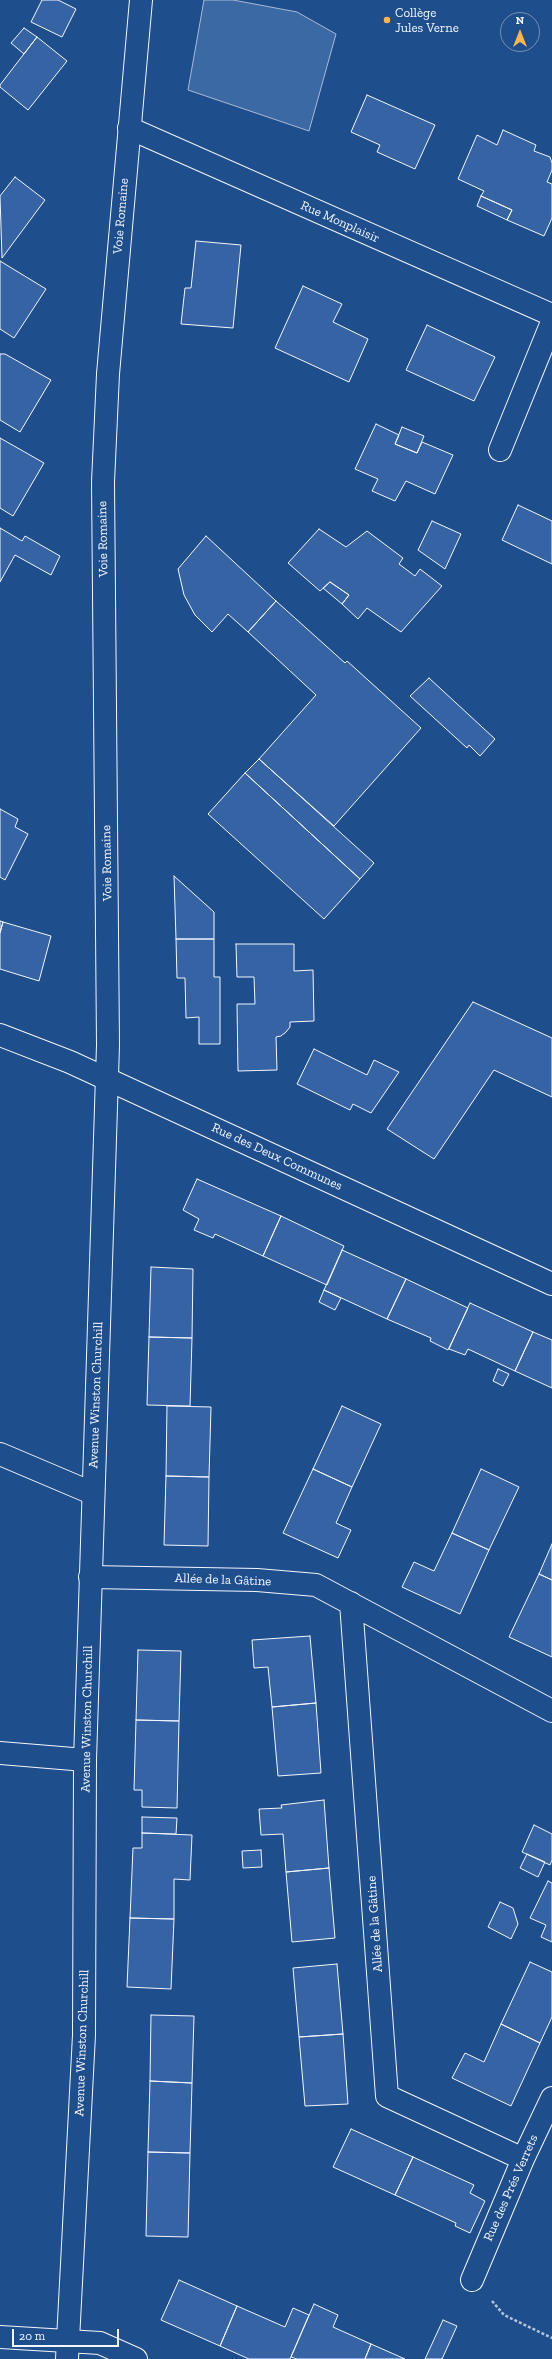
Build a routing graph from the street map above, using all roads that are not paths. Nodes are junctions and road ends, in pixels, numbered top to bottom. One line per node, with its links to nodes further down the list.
1 (141, 0): 2 (street, Voie Romaine)
2 (129, 128): 3 (street, Rue Monplaisir); 7 (street, Voie Romaine)
3 (552, 315)
4 (552, 322): 5 (street)
5 (500, 450)
6 (0, 1035): 7 (street, Rue des Deux Communes)
7 (107, 1079): 8 (street, Rue des Deux Communes); 10 (street, Avenue Winston Churchill)
8 (552, 1284)
9 (0, 1454): 10 (street)
10 (92, 1493): 11 (street, Avenue Winston Churchill)
11 (90, 1577): 12 (street, Allée de la Gâtine); 15 (street, Avenue Winston Churchill)
12 (351, 1603): 13 (street, Allée de la Gâtine); 17 (street, Allée de la Gâtine)
13 (552, 1711)
14 (0, 1753): 15 (street)
15 (85, 1760): 20 (street, Avenue Winston Churchill)
16 (552, 2098): 17 (street, Rue des Prés Verrets)
17 (523, 2160): 18 (street, Rue des Prés Verrets)
18 (472, 2280)
19 (0, 2338): 20 (street)
20 (67, 2350): 21 (street)
21 (136, 2359)

